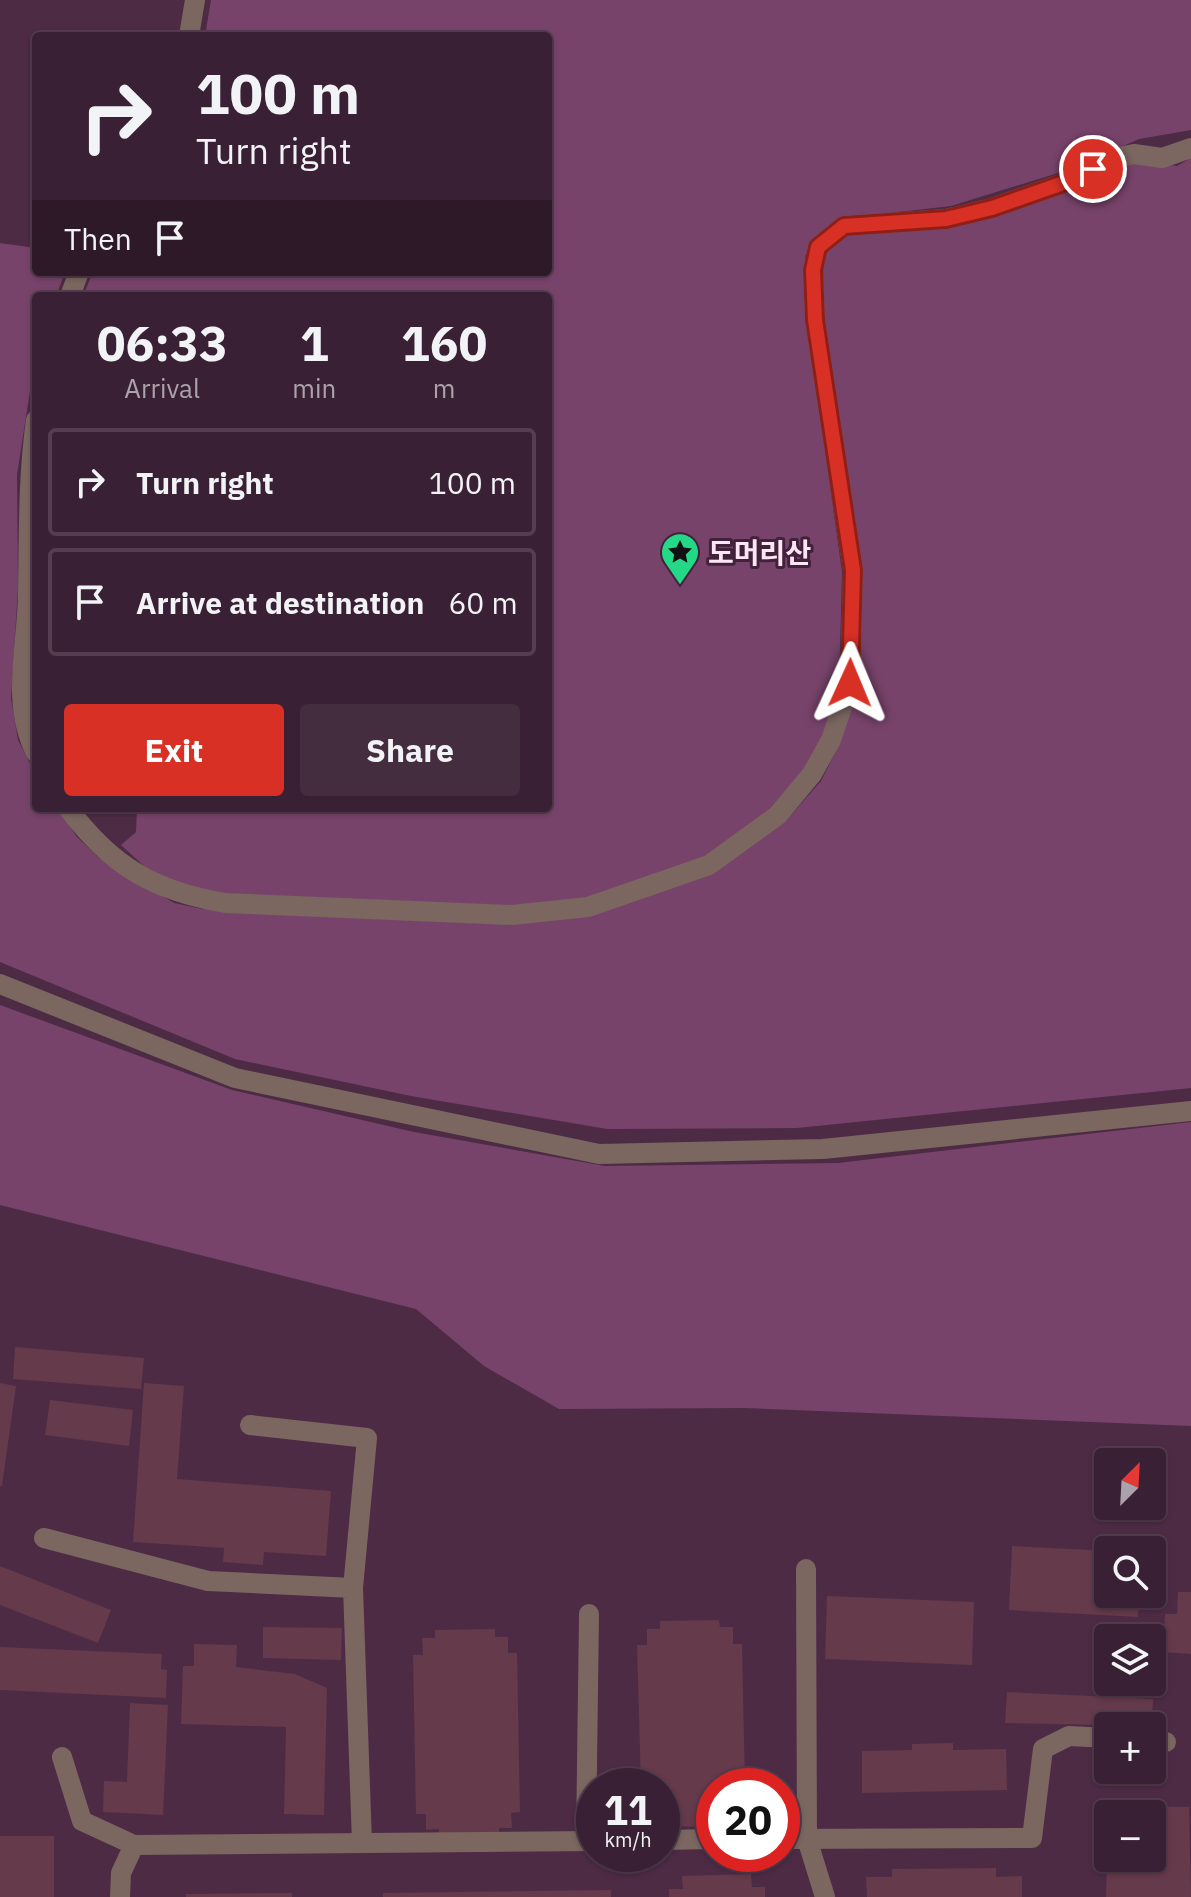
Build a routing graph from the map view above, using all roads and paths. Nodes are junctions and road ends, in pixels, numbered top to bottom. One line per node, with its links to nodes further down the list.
1 (195, 0): 2 (street)
2 (190, 32)
3 (1191, 148): 6 (street)
4 (32, 449): 5 (street)
5 (32, 740)
6 (72, 812)
7 (0, 984): 8 (street)
8 (1191, 1111)
9 (250, 1425): 12 (street)
10 (44, 1538): 12 (street)
11 (806, 1569): 18 (street)
12 (353, 1588): 20 (street)
13 (589, 1614): 16 (street)
14 (1094, 1737): 18 (street)
15 (62, 1757): 21 (street)
16 (590, 1768)
17 (800, 1839): 18 (street)
18 (807, 1839): 23 (street)
19 (576, 1841): 20 (street)
20 (362, 1843): 21 (street)
21 (134, 1845): 22 (street)
22 (120, 1897)
23 (825, 1897)

